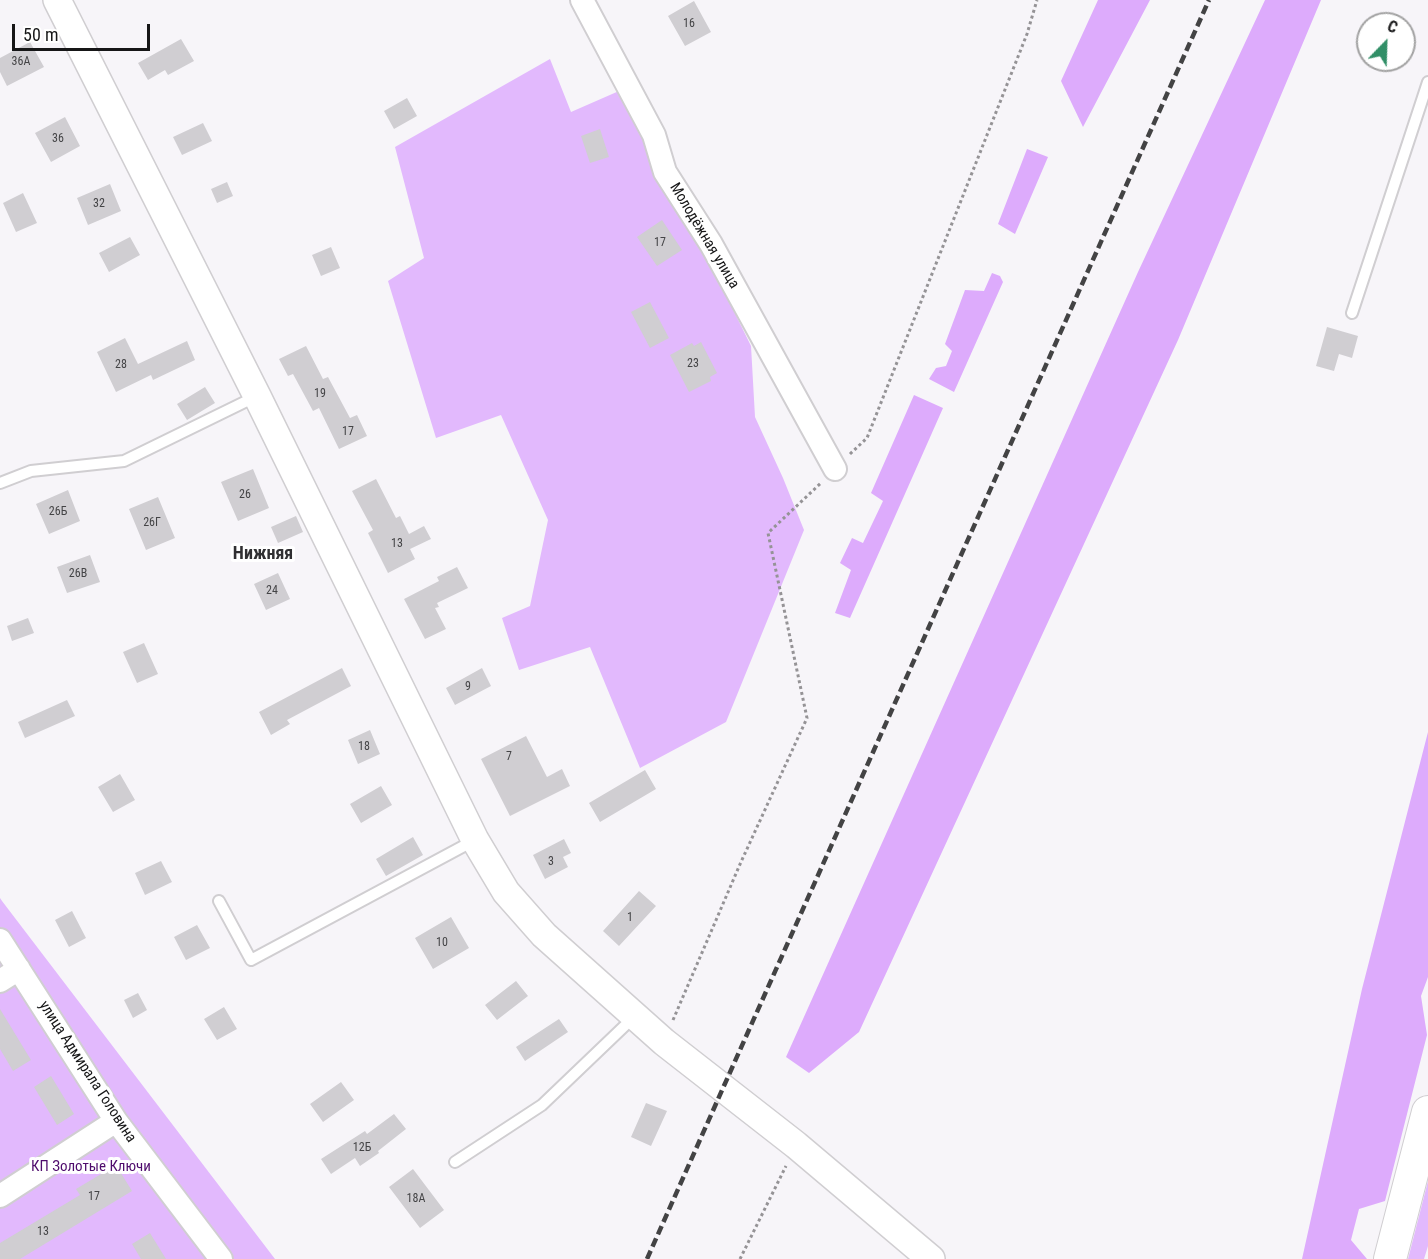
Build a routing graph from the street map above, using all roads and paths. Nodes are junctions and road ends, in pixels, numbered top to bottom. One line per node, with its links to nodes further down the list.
1 (57, 0): 6 (street)
2 (582, 0): 7 (street, Молодёжная улица)
3 (1037, 0): 7 (path)
4 (1428, 82): 5 (lane)
5 (1352, 313)
6 (257, 396): 8 (lane); 9 (street)
7 (835, 468): 14 (path)
8 (0, 483)
9 (475, 840): 10 (lane); 15 (street)
10 (219, 901)
11 (0, 940): 12 (street, улица Адмирала Головина)
12 (19, 969): 13 (street); 17 (street, улица Адмирала Головина)
13 (0, 981)
14 (677, 1009)
15 (635, 1016): 18 (street); 19 (lane)
16 (1428, 1112): 24 (main road)
17 (116, 1121): 20 (street); 21 (street, улица Адмирала Головина)
18 (796, 1145): 22 (path); 23 (street)
19 (455, 1162)
20 (0, 1196)
21 (222, 1259)
22 (740, 1259)
23 (931, 1259)
24 (1390, 1259)

